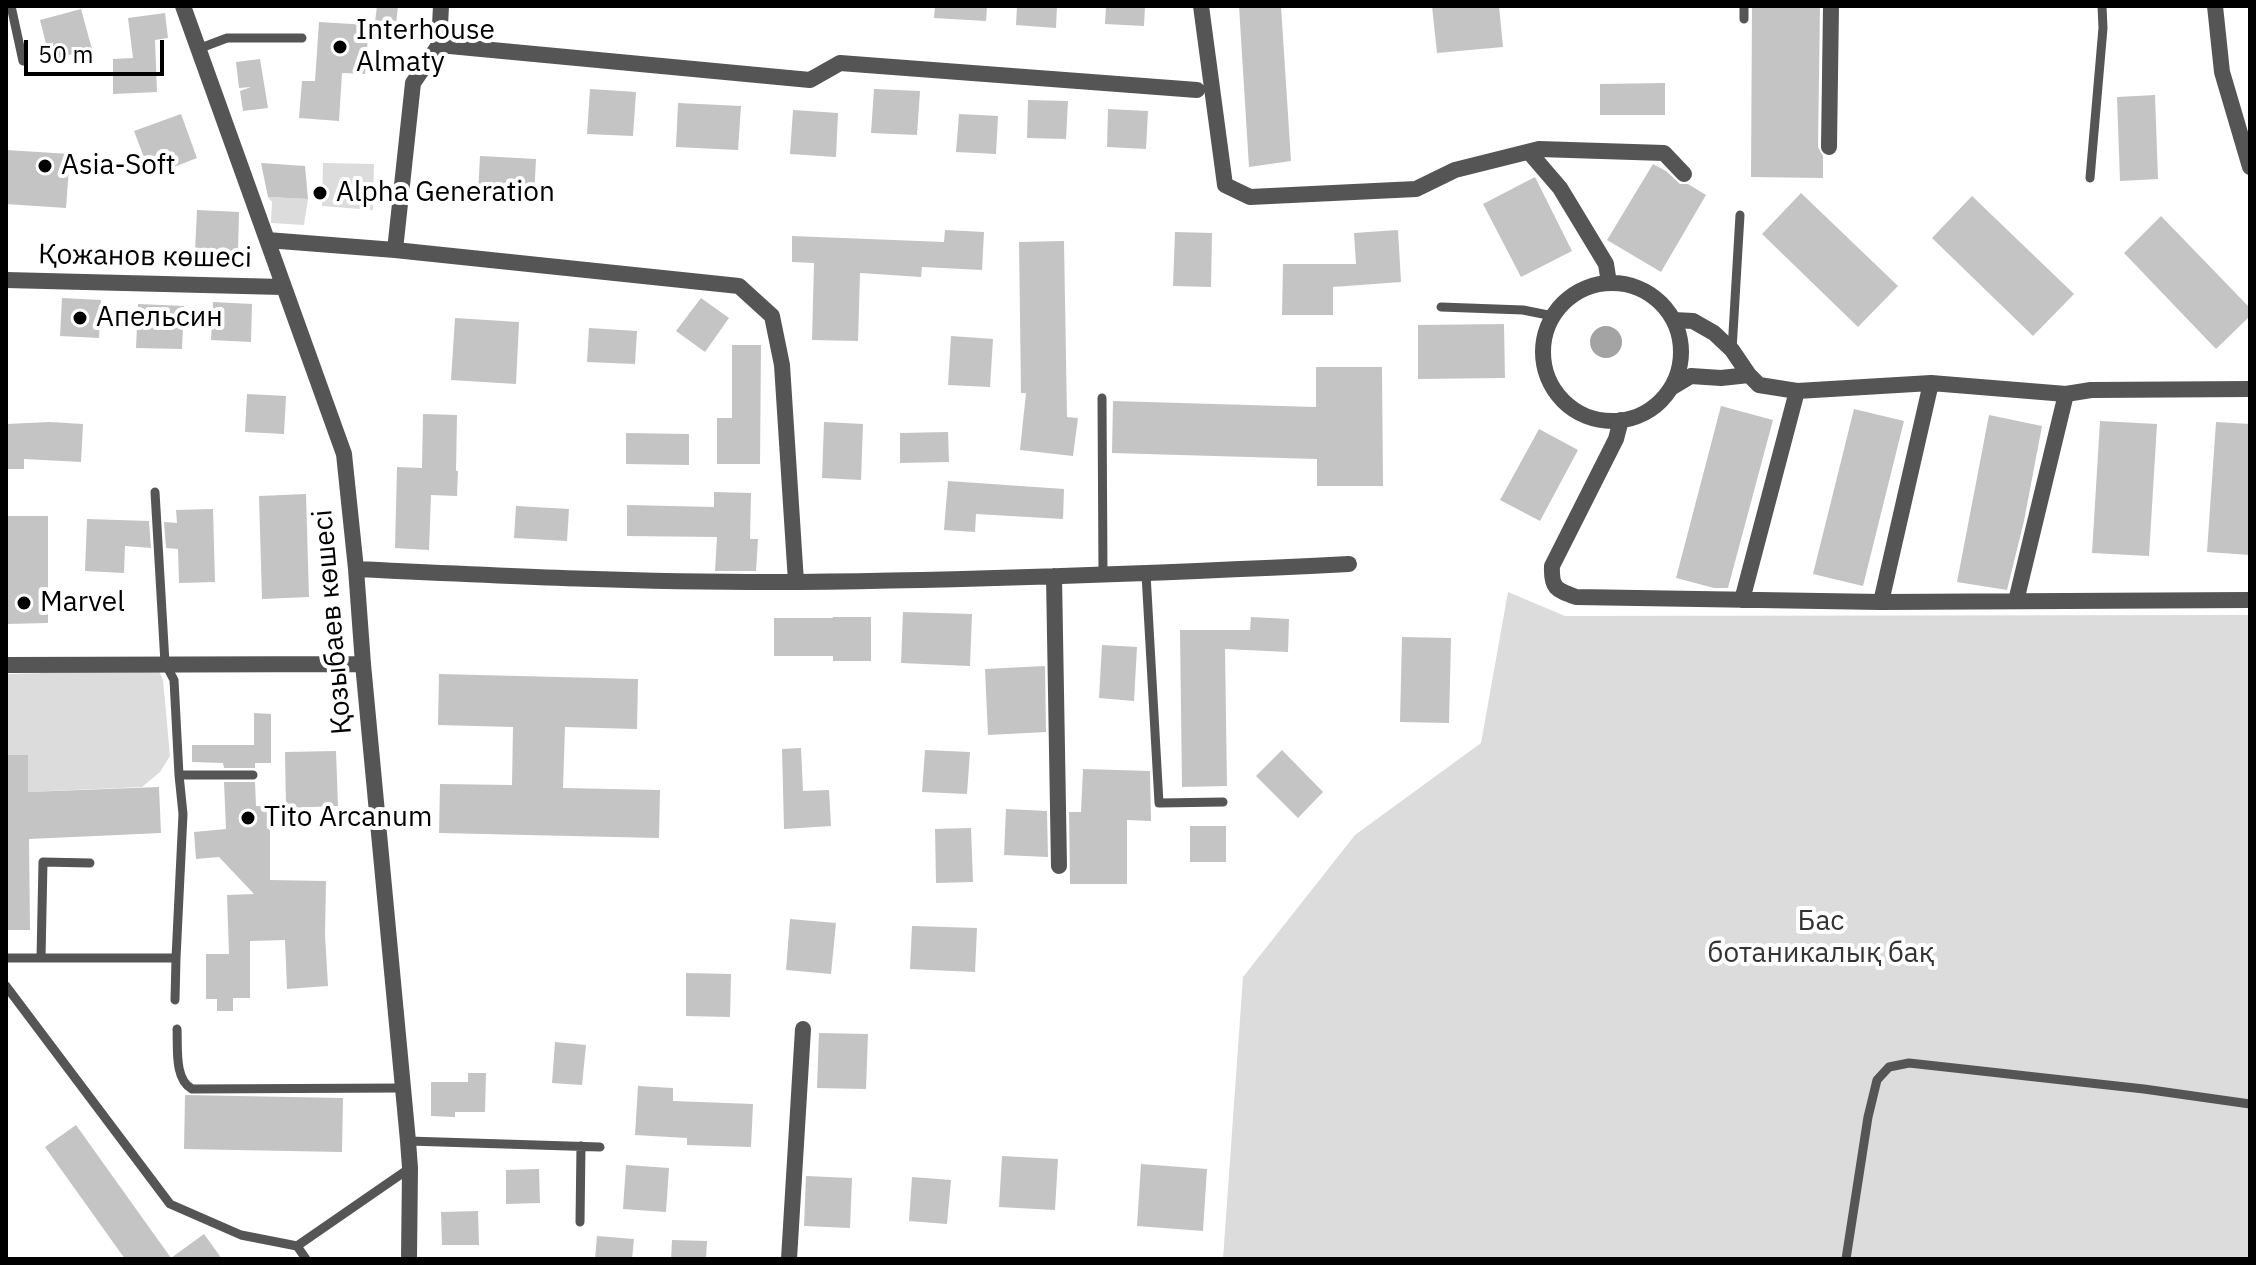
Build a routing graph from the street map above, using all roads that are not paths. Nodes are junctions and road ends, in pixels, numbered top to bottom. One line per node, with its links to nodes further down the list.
1 (11, 6): 13 (lane)
2 (183, 6): 12 (street, Қозыбаев көшесі)
3 (441, 6): 11 (street)
4 (1201, 6): 16 (street)
5 (1744, 6): 9 (lane)
6 (1831, 6): 15 (street)
7 (2102, 6): 19 (lane)
8 (2215, 6): 17 (street)
9 (1744, 19)
10 (302, 38): 12 (lane)
11 (439, 45): 14 (street); 22 (street)
12 (198, 49): 21 (street, Қозыбаев көшесі)
13 (23, 61)
14 (1197, 90)
15 (1829, 147)
16 (1529, 152): 18 (street); 24 (street)
17 (2250, 167)
18 (1684, 174)
19 (2090, 178)
20 (1740, 215): 29 (lane)
21 (267, 240): 22 (street); 25 (street, Қозыбаев көшесі)
22 (395, 250): 44 (street)
23 (6, 280): 25 (street, Қожанов көшесі)
24 (1609, 283): 27 (street); 28 (street)
25 (282, 287): 40 (street, Қозыбаев көшесі)
26 (1441, 307): 27 (lane)
27 (1553, 316): 37 (street)
28 (1674, 320): 29 (street); 32 (street)
29 (1732, 350): 30 (street)
30 (1749, 375): 32 (street); 34 (street)
31 (1931, 383): 34 (street); 35 (street); 48 (street)
32 (1671, 388): 37 (street)
33 (2250, 389): 35 (street)
34 (1797, 391): 45 (street)
35 (2066, 394): 47 (street)
36 (1102, 398): 42 (lane)
37 (1621, 420): 45 (street)
38 (155, 492): 49 (lane)
39 (1349, 564): 41 (street)
40 (356, 569): 44 (street); 50 (street, Қозыбаев көшесі)
41 (1146, 574): 42 (street); 54 (lane)
42 (1103, 575): 43 (street)
43 (1054, 576): 44 (street); 56 (street)
44 (796, 582)
45 (1742, 600): 48 (street)
46 (2250, 600): 47 (street)
47 (2016, 601): 48 (street)
48 (1881, 602)
49 (165, 663): 50 (street); 51 (street); 52 (lane)
50 (363, 664): 64 (street, Қозыбаев көшесі)
51 (6, 665)
52 (179, 775): 53 (lane); 59 (lane)
53 (253, 775)
54 (1223, 802)
55 (90, 863): 58 (lane)
56 (1059, 866)
57 (6, 958): 58 (lane)
58 (41, 958): 59 (lane)
59 (176, 958): 61 (lane)
60 (6, 986): 71 (lane)
61 (175, 1000)
62 (177, 1029): 64 (lane)
63 (803, 1029): 74 (street)
64 (403, 1088): 66 (street, Қозыбаев көшесі)
65 (2250, 1104): 75 (lane)
66 (408, 1141): 67 (lane); 69 (street, Қозыбаев көшесі)
67 (581, 1146): 68 (lane); 70 (lane)
68 (600, 1147)
69 (410, 1168): 71 (lane); 73 (street, Қозыбаев көшесі)
70 (580, 1222)
71 (297, 1246): 72 (lane)
72 (306, 1259)
73 (409, 1259)
74 (789, 1259)
75 (1846, 1259)

